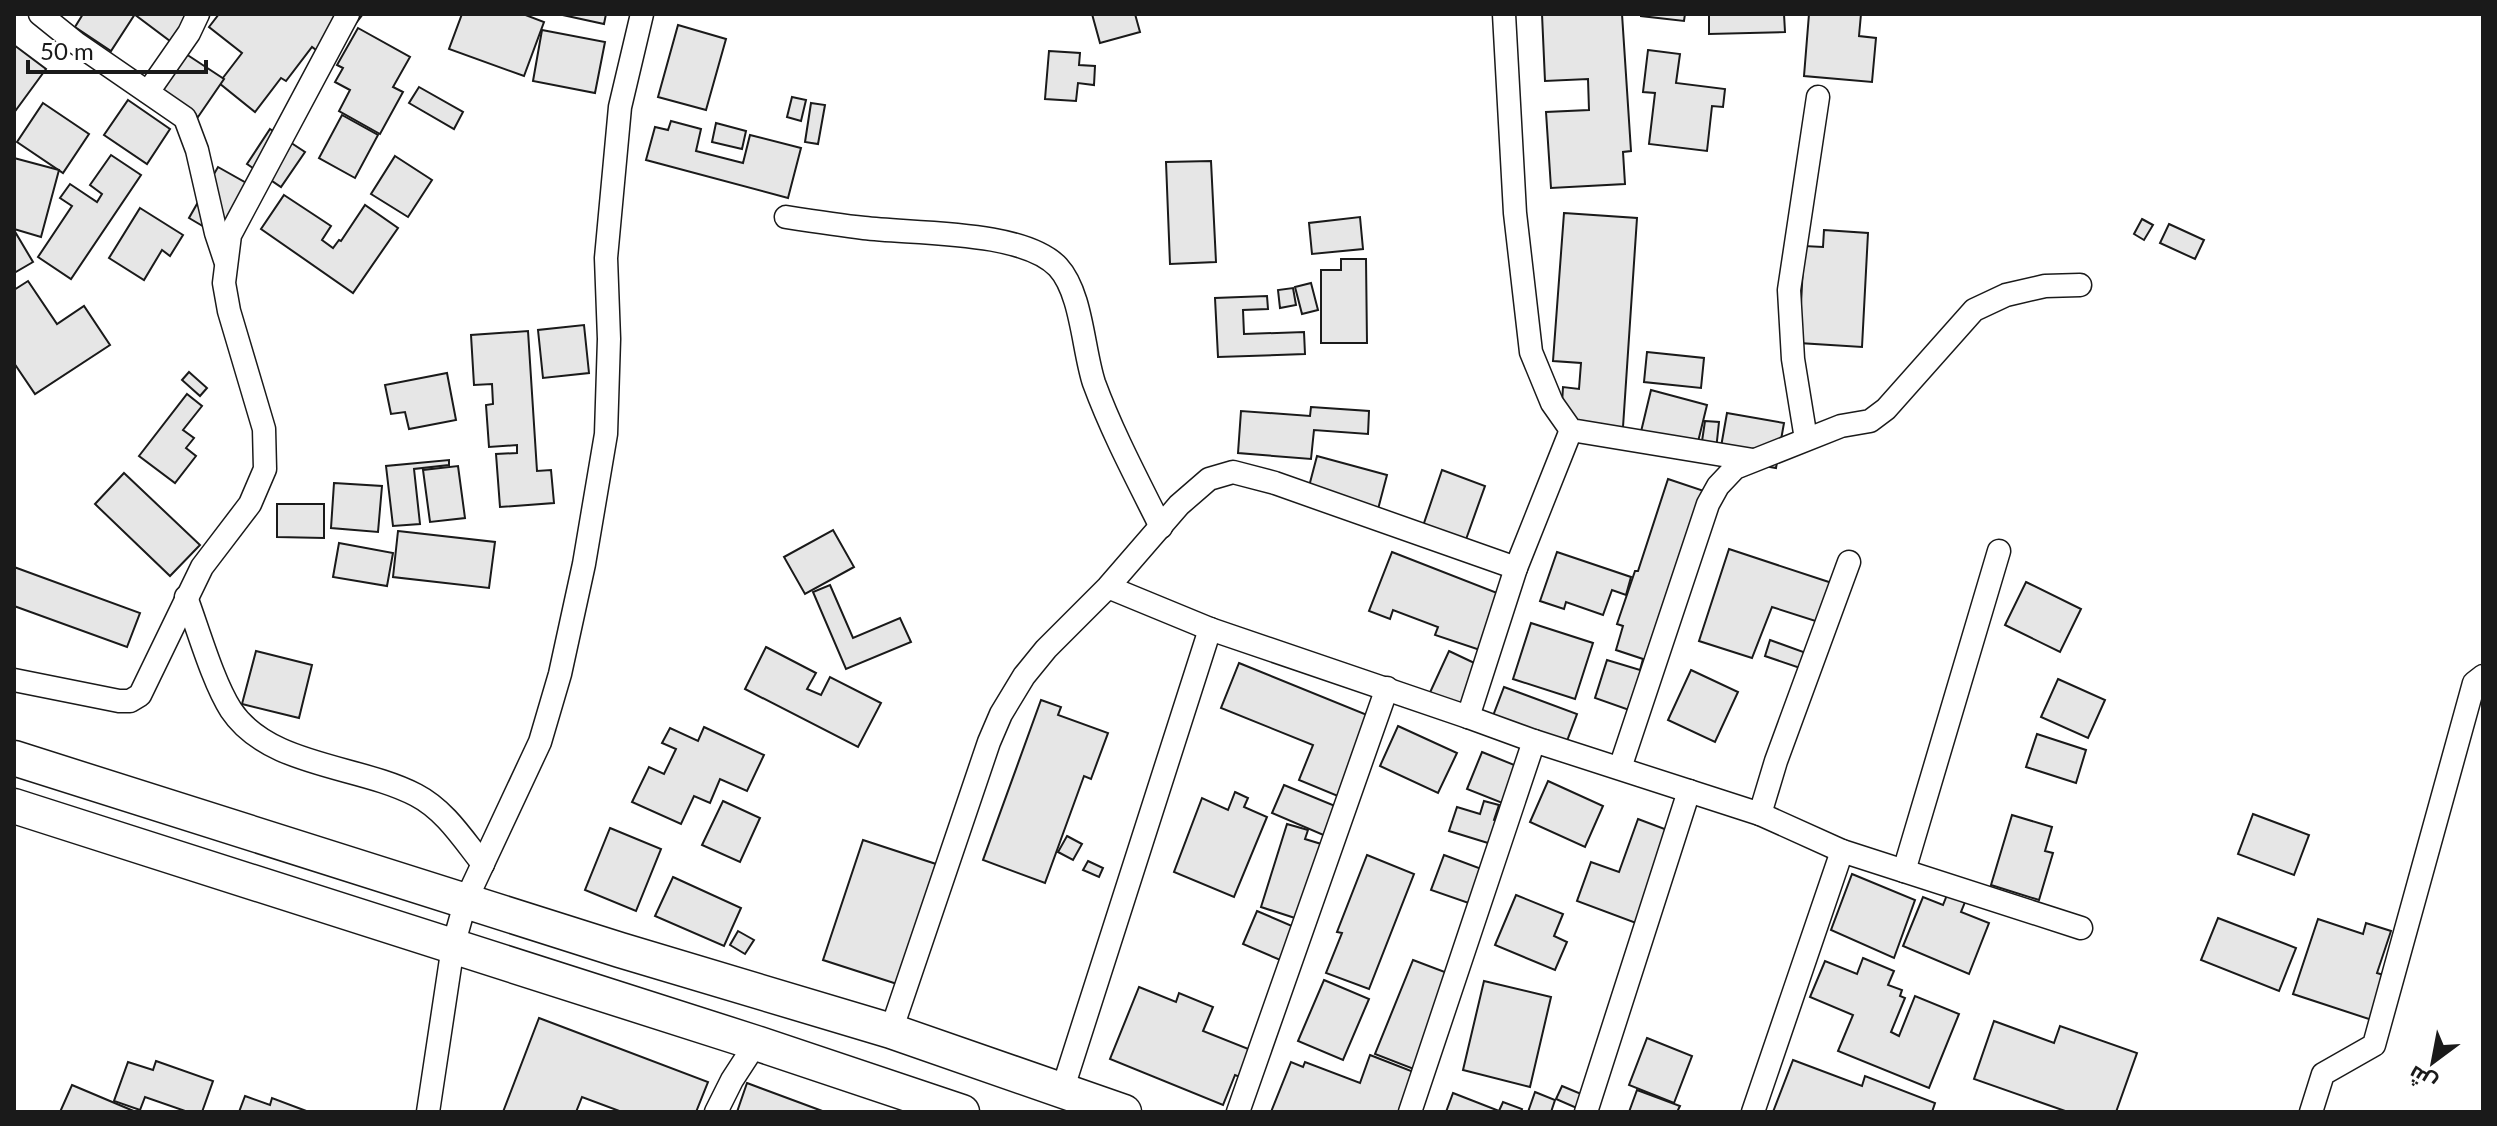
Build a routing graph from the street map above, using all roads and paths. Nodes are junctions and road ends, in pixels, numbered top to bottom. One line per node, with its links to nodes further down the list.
1 (40, 14): 6 (street)
2 (198, 14): 6 (street)
3 (348, 14): 9 (street)
4 (642, 14): 32 (street)
5 (1504, 14): 11 (street)
6 (148, 92): 9 (street)
7 (1818, 97): 12 (street)
8 (786, 217): 14 (street)
9 (225, 261): 19 (street)
10 (2080, 285): 12 (street)
11 (1571, 430): 13 (street); 17 (street)
12 (1806, 439): 13 (street)
13 (1754, 460): 27 (street)
14 (1161, 527): 17 (street); 18 (street)
15 (1999, 551): 33 (street)
16 (1849, 562): 30 (street)
17 (1516, 568): 24 (street)
18 (1108, 587): 20 (street); 37 (street)
19 (186, 597): 22 (street); 32 (street)
20 (1210, 629): 23 (street); 39 (street)
21 (2483, 676): 48 (street)
22 (14, 680)
23 (1387, 688): 24 (street); 44 (street)
24 (1468, 717): 25 (street)
25 (1534, 741): 27 (street); 45 (street)
26 (14, 758): 34 (main road)
27 (1620, 768): 28 (street)
28 (1689, 791): 30 (street); 46 (street)
29 (14, 806): 36 (main road)
30 (1760, 814): 31 (street)
31 (1842, 851): 33 (street); 47 (street)
32 (483, 864): 34 (street)
33 (1904, 871): 35 (street)
34 (466, 900): 36 (street); 37 (main road)
35 (2081, 928)
36 (453, 946): 38 (main road); 40 (street)
37 (891, 1031): 39 (main road)
38 (756, 1043): 41 (street); 42 (main road)
39 (1062, 1091): 43 (main road)
40 (428, 1112)
41 (716, 1112)
42 (962, 1112)
43 (1124, 1112)
44 (1238, 1112)
45 (1410, 1112)
46 (1586, 1112)
47 (1753, 1112)
48 (2311, 1112)

